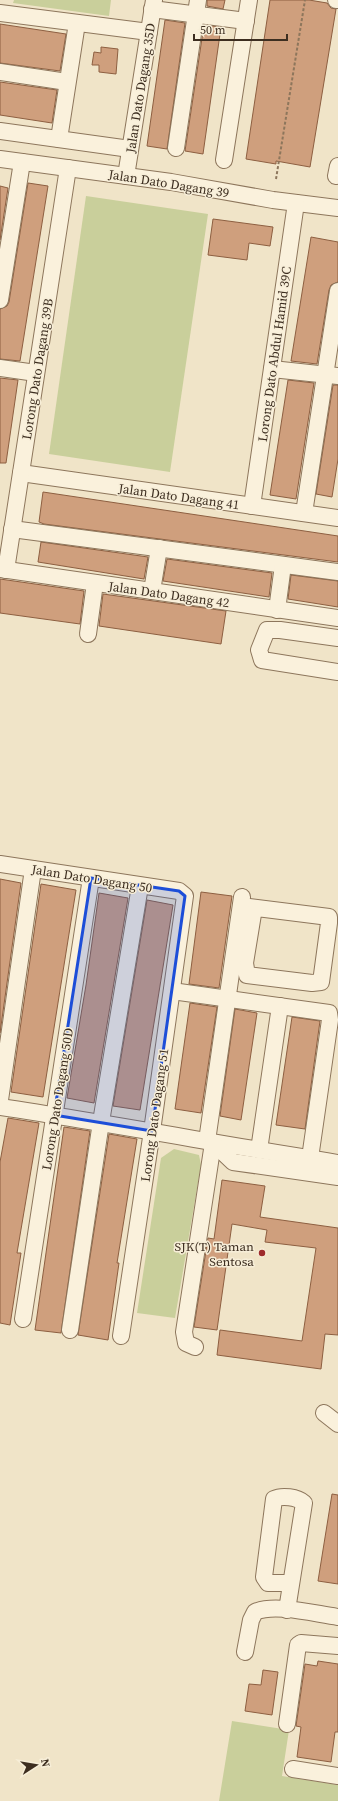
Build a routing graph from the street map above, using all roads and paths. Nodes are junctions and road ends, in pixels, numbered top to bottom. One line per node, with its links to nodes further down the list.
1 (2, 0): 6 (street)
2 (249, 0): 7 (street)
3 (305, 0): 21 (path)
4 (153, 5): 5 (street); 9 (street, Jalan Dato Dagang 35D)
5 (197, 7): 7 (street); 14 (street)
6 (0, 13): 8 (street)
7 (246, 21): 17 (street)
8 (77, 23): 9 (street); 11 (street)
9 (149, 32): 15 (street, Jalan Dato Dagang 35D)
10 (0, 72): 11 (street)
11 (67, 82): 13 (street)
12 (0, 131): 13 (street)
13 (60, 139): 15 (street)
14 (176, 148)
15 (130, 149): 20 (street, Jalan Dato Dagang 35D)
16 (0, 159): 18 (street, Jalan Dato Dagang 39)
17 (224, 160)
18 (22, 162): 19 (street, Jalan Dato Dagang 39); 25 (street)
19 (68, 168): 20 (street, Jalan Dato Dagang 39); 28 (street, Lorong Dato Dagang 39B)
20 (126, 176): 22 (street, Jalan Dato Dagang 39)
21 (276, 179)
22 (296, 203): 23 (street, Jalan Dato Dagang 39); 27 (street, Lorong Dato Abdul Hamid 39C)
23 (338, 208)
24 (338, 291): 29 (street)
25 (0, 300)
26 (0, 368): 28 (street)
27 (272, 369): 29 (street); 31 (street, Lorong Dato Abdul Hamid 39C)
28 (36, 373): 30 (street, Lorong Dato Dagang 39B)
29 (331, 375): 32 (street)
30 (21, 473): 31 (street, Jalan Dato Dagang 41); 34 (street, Lorong Dato Dagang 39B)
31 (252, 506): 32 (street, Jalan Dato Dagang 41)
32 (304, 513): 33 (street, Jalan Dato Dagang 41)
33 (338, 518)
34 (12, 529): 35 (street); 37 (street, Lorong Dato Dagang 39B)
35 (159, 548): 36 (street); 40 (street)
36 (283, 565): 38 (street); 41 (street)
37 (3, 570): 39 (street, Jalan Dato Dagang 42)
38 (338, 572)
39 (95, 583): 40 (street, Jalan Dato Dagang 42); 44 (street)
40 (152, 591): 41 (street, Jalan Dato Dagang 42)
41 (274, 609): 42 (street, Jalan Dato Dagang 42); 43 (street)
42 (338, 618)
43 (267, 630): 45 (street); 46 (street)
44 (88, 634)
45 (338, 638)
46 (338, 672)
47 (0, 864): 48 (street, Jalan Dato Dagang 50)
48 (33, 869): 49 (street, Jalan Dato Dagang 50); 56 (street)
49 (91, 878): 50 (street, Jalan Dato Dagang 50); 58 (street, Lorong Dato Dagang 50D)
50 (140, 886): 51 (street, Jalan Dato Dagang 50); 59 (street)
51 (183, 893): 53 (street, Lorong Dato Dagang 51)
52 (245, 904): 52 (street); 54 (street)
53 (172, 991): 54 (street); 60 (street, Lorong Dato Dagang 51)
54 (228, 999): 55 (street); 61 (street)
55 (280, 1006): 62 (street); 63 (street)
56 (0, 1100)
57 (0, 1107): 58 (street)
58 (54, 1115): 59 (street); 66 (street, Lorong Dato Dagang 50D)
59 (101, 1122): 60 (street); 67 (street)
60 (152, 1131): 61 (street); 68 (street, Lorong Dato Dagang 51)
61 (210, 1142): 62 (street); 65 (street); 69 (street)
62 (259, 1150): 63 (street)
63 (310, 1158): 64 (street)
64 (338, 1163)
65 (338, 1177)
66 (23, 1319)
67 (70, 1330)
68 (121, 1336)
69 (195, 1347)
70 (324, 1413): 71 (street)
71 (338, 1424)
72 (291, 1583): 72 (street); 73 (street)
73 (288, 1610): 74 (street); 76 (street)
74 (338, 1617)
75 (338, 1646): 77 (street)
76 (245, 1652)
77 (287, 1724)
78 (293, 1770): 79 (street)
79 (338, 1776)

